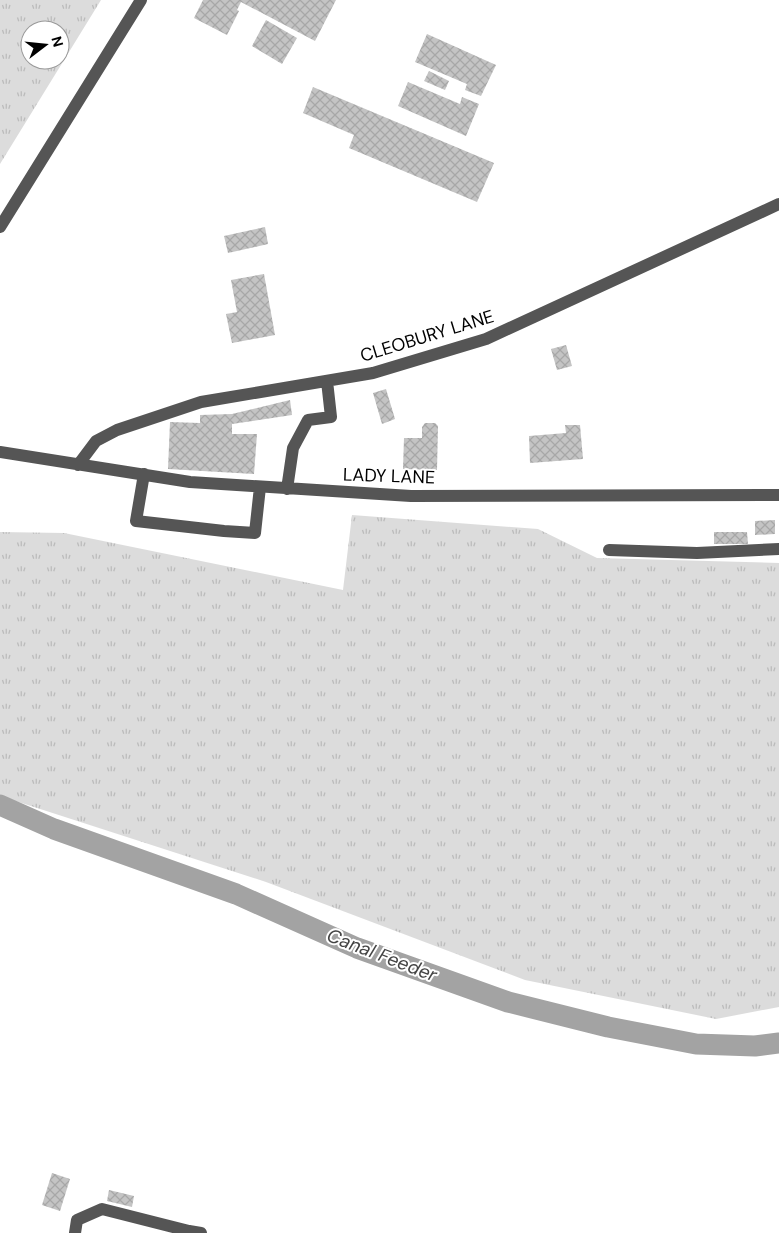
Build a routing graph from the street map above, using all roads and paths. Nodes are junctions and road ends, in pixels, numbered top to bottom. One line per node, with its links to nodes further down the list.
1 (141, 0): 3 (street)
2 (779, 204): 4 (street, CLEOBURY LANE)
3 (0, 228)
4 (327, 381): 6 (street, CLEOBURY LANE); 9 (street)
5 (0, 452): 6 (street, LADY LANE)
6 (78, 465): 7 (street, LADY LANE)
7 (144, 474): 8 (street, LADY LANE); 8 (street)
8 (260, 487): 9 (street, LADY LANE)
9 (287, 489): 10 (street, LADY LANE)
10 (779, 494)
11 (779, 548): 12 (street)
12 (610, 550)
13 (75, 1233): 14 (street)
14 (201, 1233)

